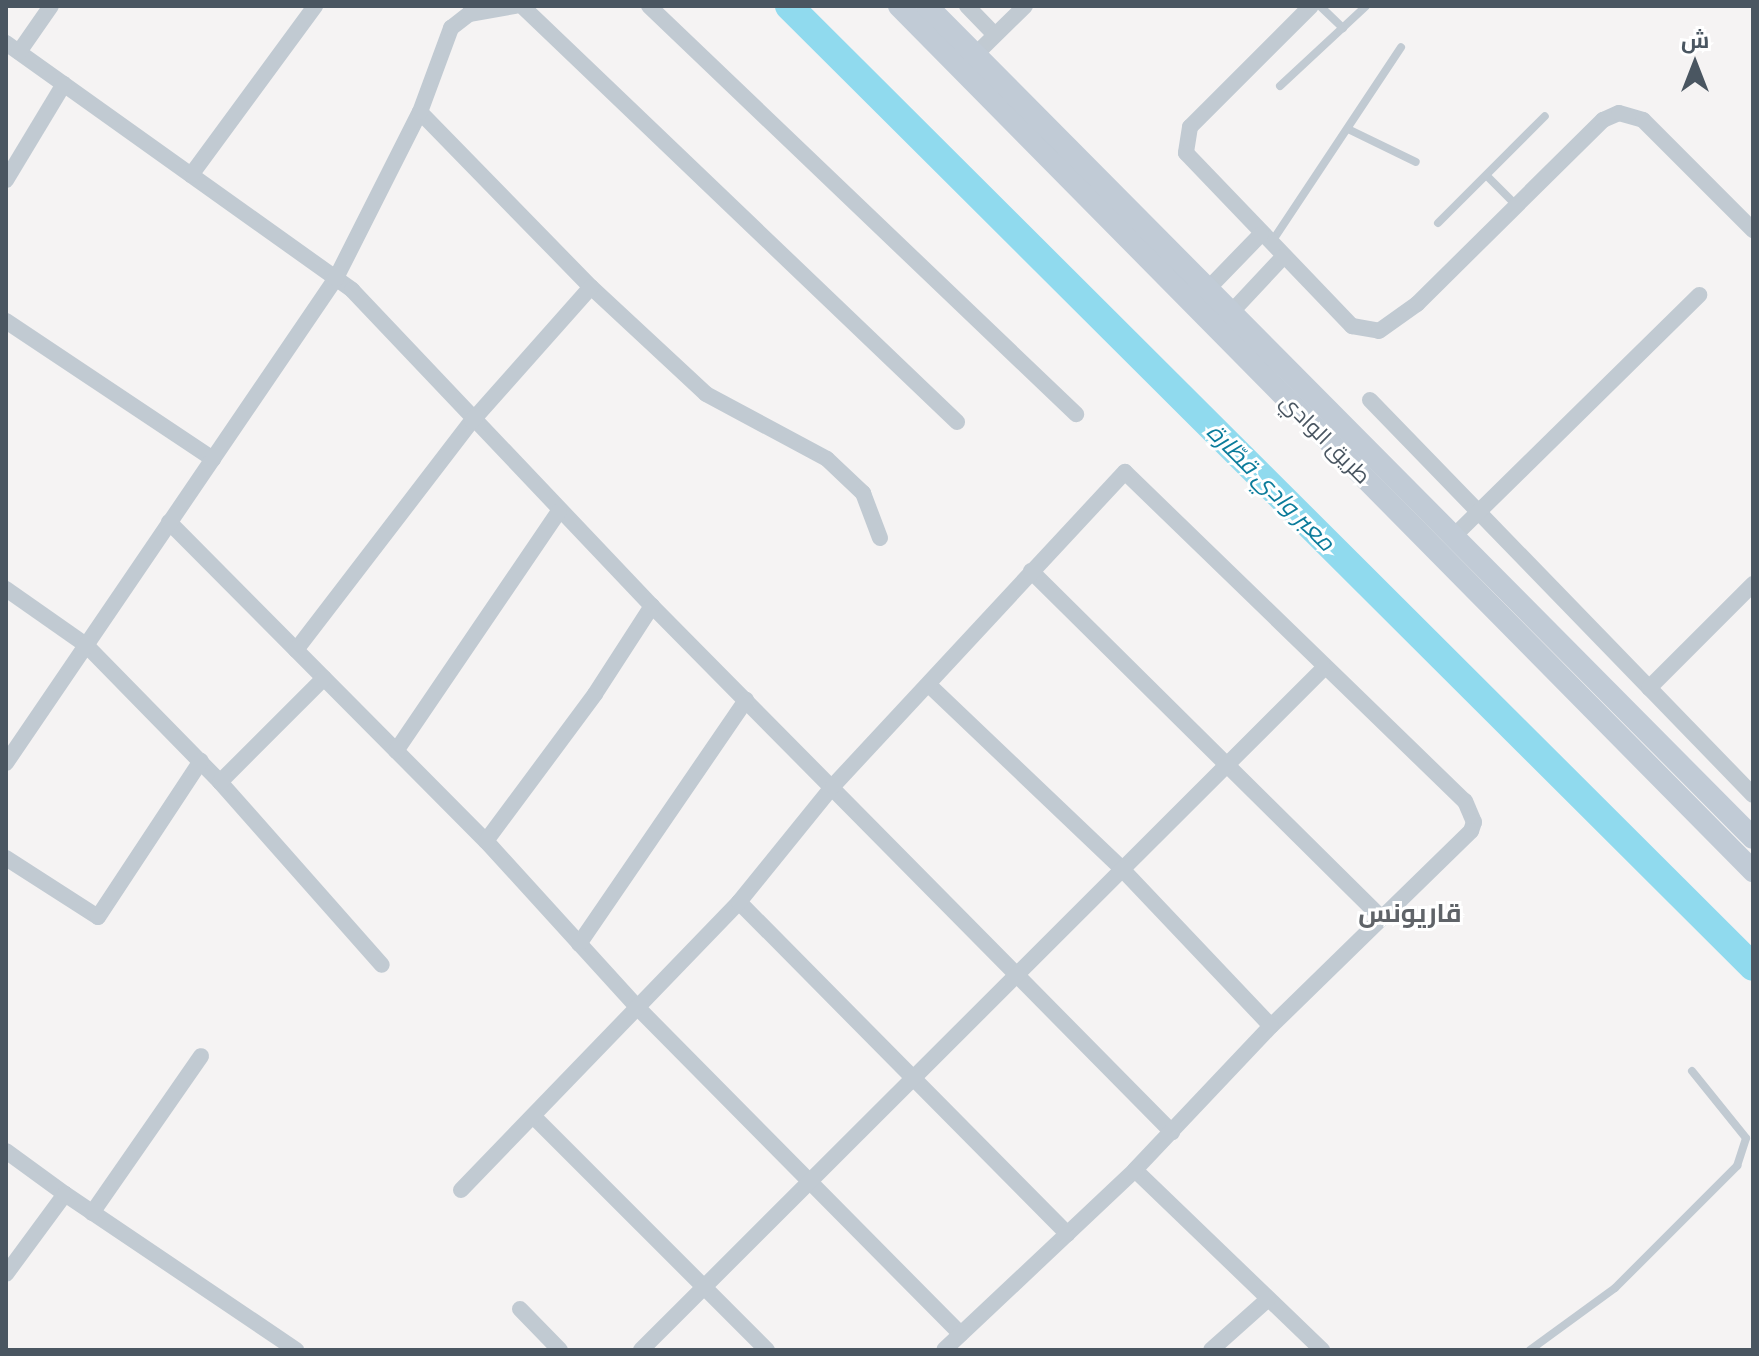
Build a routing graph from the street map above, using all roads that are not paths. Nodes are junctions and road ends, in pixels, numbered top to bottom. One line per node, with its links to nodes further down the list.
1 (51, 6): 17 (street)
2 (315, 6): 25 (street)
3 (515, 6): 13 (street)
4 (522, 6): 42 (street)
5 (649, 6): 40 (street)
6 (899, 6): 36 (main road, طريق الوادي)
7 (927, 6): 18 (main road, طريق الوادي)
8 (967, 6): 15 (street)
9 (1025, 6): 15 (street)
10 (1311, 6): 31 (street)
11 (1320, 6): 14 (lane)
12 (1366, 6): 14 (lane)
13 (492, 9): 21 (street)
14 (1343, 28): 20 (lane)
15 (995, 35): 18 (street)
16 (1401, 47): 23 (lane)
17 (13, 48): 19 (street)
18 (975, 55): 36 (main road, طريق الوادي)
19 (64, 84): 25 (street); 27 (street)
20 (1280, 86)
21 (420, 112): 33 (street); 34 (street)
22 (1545, 116): 26 (lane)
23 (1350, 130): 24 (lane); 31 (lane)
24 (1416, 162)
25 (191, 175): 33 (street)
26 (1487, 176): 28 (lane); 29 (lane)
27 (6, 180)
28 (1517, 206): 30 (street); 32 (street)
29 (1438, 223)
30 (1753, 230)
31 (1266, 239): 32 (street); 36 (street)
32 (1283, 257): 37 (street)
33 (336, 278): 41 (street); 43 (street)
34 (591, 287): 41 (street); 48 (street)
35 (1699, 295): 45 (street)
36 (1201, 296): 37 (main road, طريق الوادي)
37 (1225, 319): 47 (main road, طريق الوادي); 61 (main road, طريق الوادي)
38 (6, 321): 43 (street)
39 (1370, 400): 45 (street)
40 (1076, 414)
41 (472, 421): 44 (street); 54 (street)
42 (957, 422)
43 (213, 459): 46 (street)
44 (559, 511): 52 (street); 62 (street)
45 (1476, 514): 47 (street); 58 (street)
46 (169, 522): 53 (street); 54 (street)
47 (1454, 536): 59 (main road, طريق الوادي)
48 (880, 538)
49 (1031, 571): 55 (street); 57 (street); 65 (street)
50 (1753, 584): 58 (street)
51 (6, 589): 53 (street)
52 (652, 606): 60 (street); 70 (street)
53 (86, 645): 63 (street); 64 (street)
54 (296, 650): 56 (street)
55 (1324, 668): 65 (street); 75 (street)
56 (324, 678): 62 (street); 66 (street)
57 (929, 685): 67 (street); 72 (street)
58 (1649, 688): 68 (street)
59 (1609, 692): 61 (main road); 69 (main road, طريق الوادي)
60 (746, 700): 67 (street); 76 (street)
61 (1592, 708): 73 (main road, طريق الوادي)
62 (396, 751): 70 (street)
63 (201, 761): 66 (street); 71 (street)
64 (6, 763)
65 (1226, 768): 72 (street); 75 (street)
66 (220, 782): 77 (street)
67 (833, 786): 74 (street); 78 (street)
68 (1753, 795)
69 (1753, 838)
70 (486, 841): 76 (street)
71 (6, 858)
72 (1122, 869): 78 (street); 80 (street)
73 (1753, 871)
74 (739, 902): 79 (street); 83 (street)
75 (1382, 918): 80 (street)
76 (579, 944): 79 (street)
77 (382, 965)
78 (1019, 973): 83 (street); 85 (street)
79 (637, 1007): 84 (street); 88 (street)
80 (1271, 1026): 85 (street)
81 (201, 1056): 91 (street)
82 (1692, 1071): 105 (lane)
83 (910, 1079): 88 (street); 92 (street)
84 (533, 1116): 89 (street); 94 (street)
85 (1172, 1132): 87 (street)
86 (6, 1151): 90 (street)
87 (1135, 1170): 92 (street); 95 (street)
88 (807, 1182): 94 (street); 97 (street)
89 (461, 1190)
90 (65, 1194): 91 (street); 93 (street)
91 (92, 1213): 98 (street)
92 (1067, 1234): 97 (street)
93 (6, 1274)
94 (704, 1285): 100 (street); 101 (street)
95 (1268, 1299): 103 (street); 104 (street)
96 (520, 1309): 99 (street)
97 (961, 1334): 102 (street)
98 (296, 1350)
99 (560, 1350)
100 (641, 1350)
101 (767, 1350)
102 (944, 1350)
103 (1211, 1350)
104 (1322, 1350)
105 (1530, 1350)

